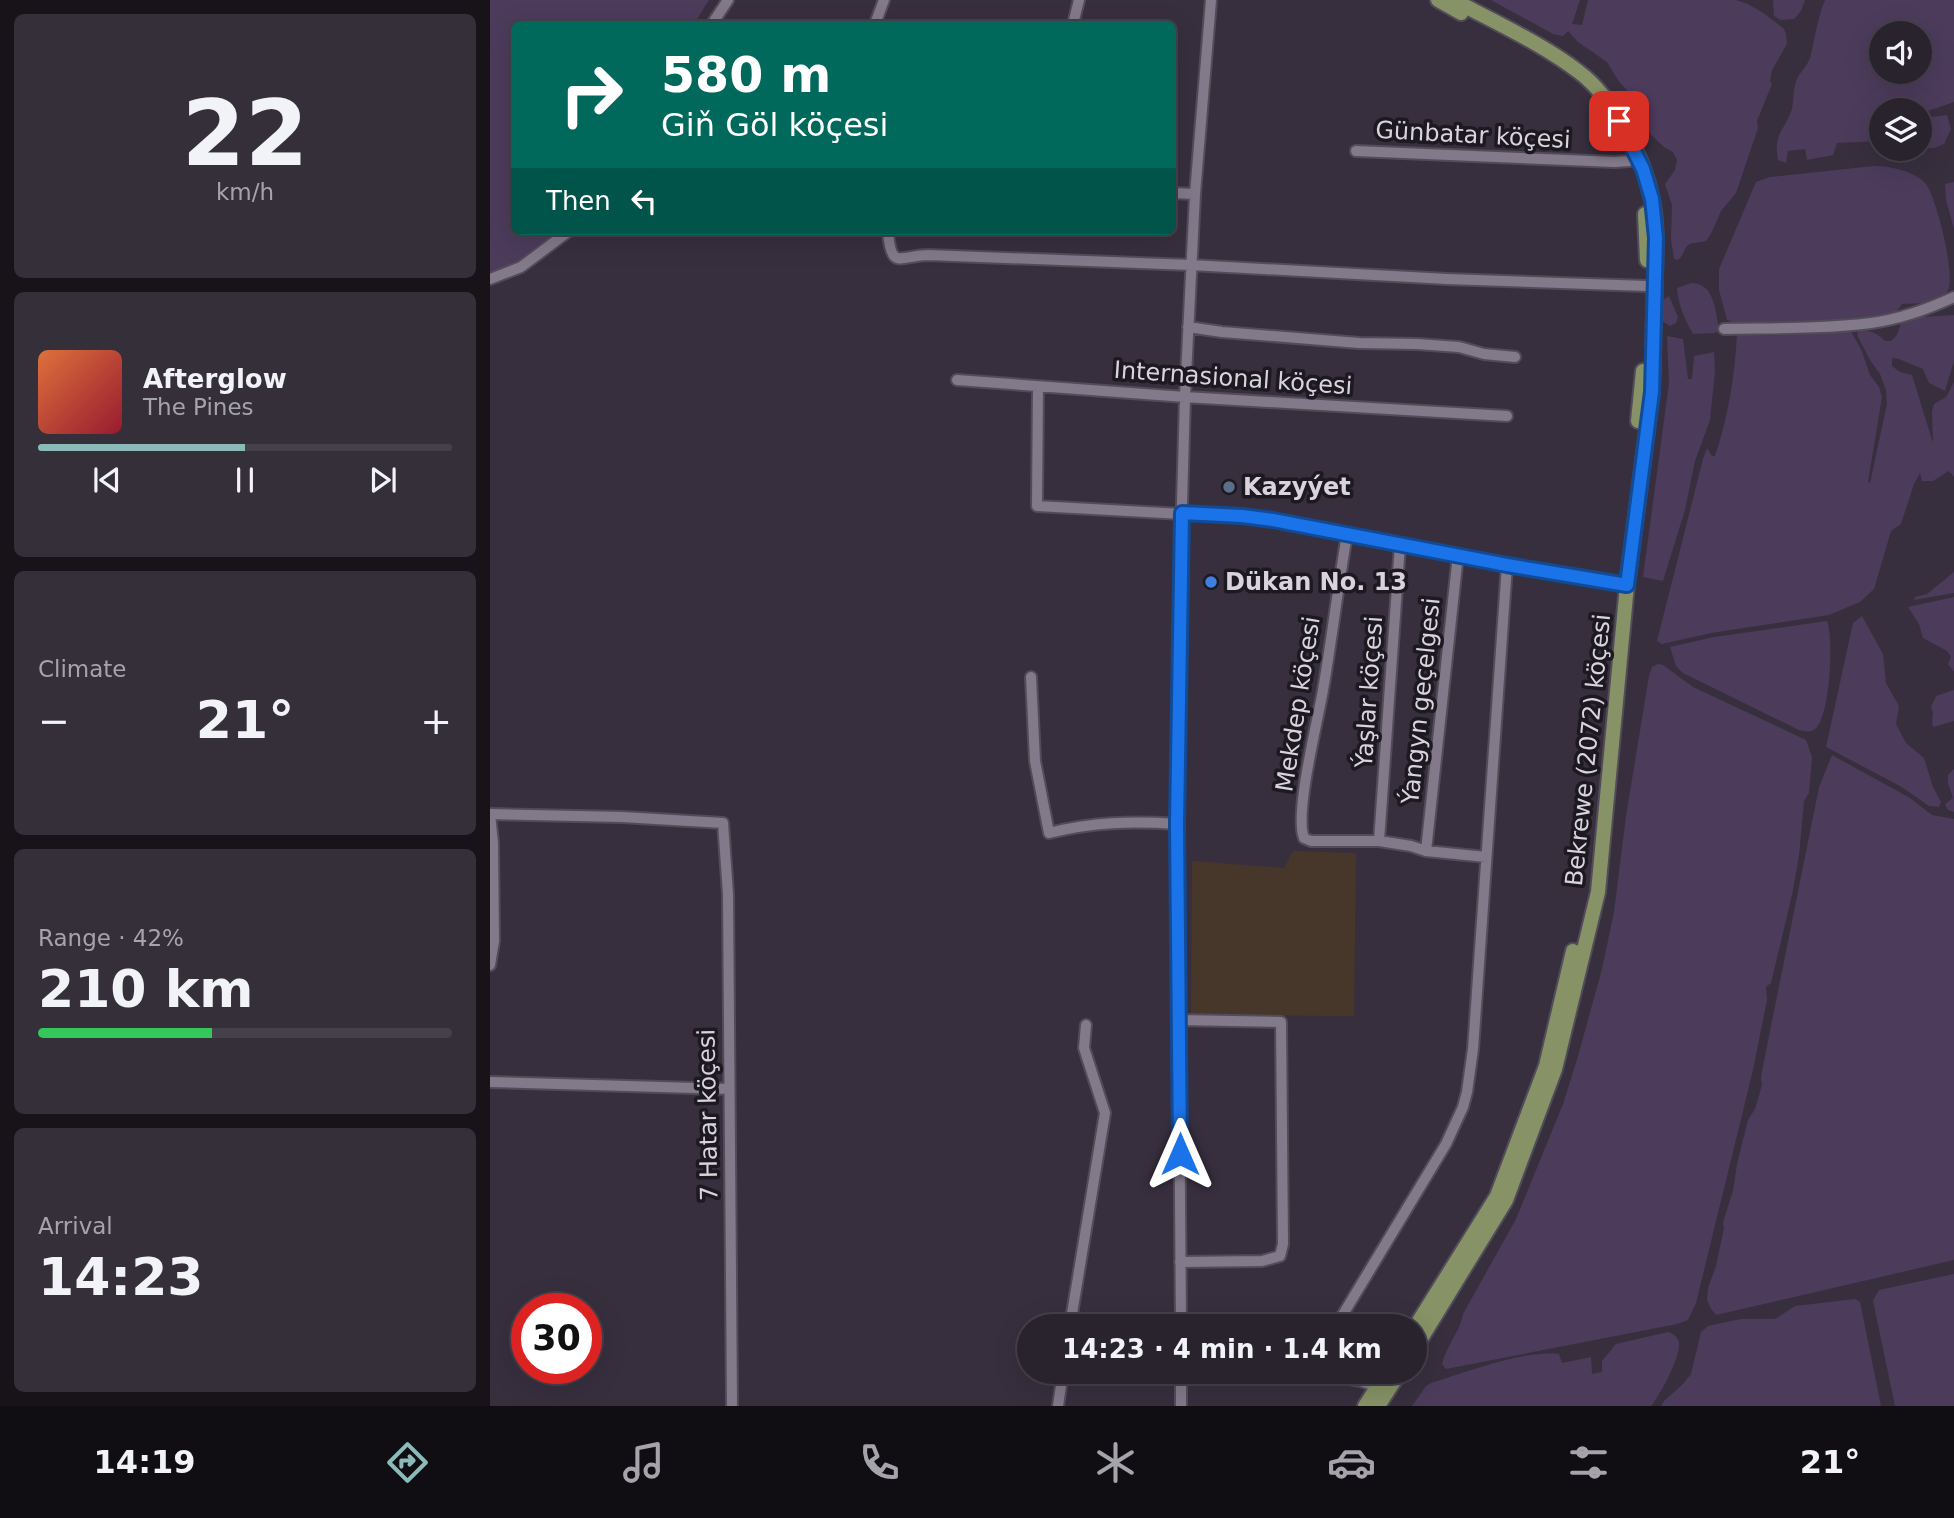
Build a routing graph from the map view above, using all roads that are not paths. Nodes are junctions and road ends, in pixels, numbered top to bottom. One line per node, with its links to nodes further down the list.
1 (728, 0): 7 (street)
2 (884, 0): 8 (street)
3 (1079, 0): 9 (street)
4 (1211, 0): 13 (street)
5 (1438, 0): 11 (main road, Bekrewe (2072) köçesi)
6 (1454, 0): 32 (main road, Bekrewe (2072) köçesi)
7 (714, 21)
8 (876, 21)
9 (1074, 21)
10 (1356, 150): 11 (street, Günbatar köçesi)
11 (1629, 161): 18 (main road, Bekrewe (2072) köçesi)
12 (1176, 193): 13 (street)
13 (1195, 194): 16 (street)
14 (566, 235): 17 (street)
15 (888, 235): 16 (street)
16 (1192, 265): 18 (street); 20 (street)
17 (490, 279)
18 (1647, 286): 32 (main road, Bekrewe (2072) köçesi)
19 (1954, 297): 21 (street)
20 (1188, 327): 22 (street); 25 (street)
21 (1724, 329)
22 (1515, 357)
23 (957, 380): 24 (street, Internasional köçesi)
24 (1038, 387): 25 (street, Internasional köçesi); 27 (street)
25 (1185, 397): 26 (street, Internasional köçesi); 27 (street)
26 (1507, 416)
27 (1182, 513): 28 (street); 35 (street)
28 (1347, 535): 29 (street); 36 (street, Mekdep köçesi)
29 (1401, 545): 30 (street); 36 (street, Ýaşlar köçesi)
30 (1458, 555): 31 (street); 37 (street, Ýangyn geçelgesi)
31 (1507, 565): 32 (street); 38 (street)
32 (1623, 584): 48 (main road, Bekrewe (2072) köçesi); 49 (main road, Bekrewe (2072) köçesi)
33 (1031, 677): 35 (street)
34 (490, 814): 39 (street); 43 (street, 7 Hatar köçesi)
35 (1177, 824): 40 (street)
36 (1379, 841): 37 (street)
37 (1426, 851): 38 (street)
38 (1486, 857): 47 (street)
39 (490, 965)
40 (1179, 1020): 44 (street); 44 (street)
41 (1086, 1025): 45 (street)
42 (490, 1082): 43 (street)
43 (729, 1089): 56 (street, 7 Hatar köçesi)
44 (1180, 1262): 46 (street)
45 (1072, 1314)
46 (1181, 1314)
47 (1343, 1314)
48 (1423, 1314)
49 (1427, 1329)
50 (1061, 1384): 57 (street)
51 (1181, 1384): 58 (street)
52 (1368, 1384): 55 (street)
53 (1384, 1384): 55 (main road)
54 (1388, 1384): 55 (main road)
55 (1382, 1390): 59 (main road); 60 (main road)
56 (732, 1406)
57 (1058, 1406)
58 (1181, 1406)
59 (1365, 1406)
60 (1378, 1406)

